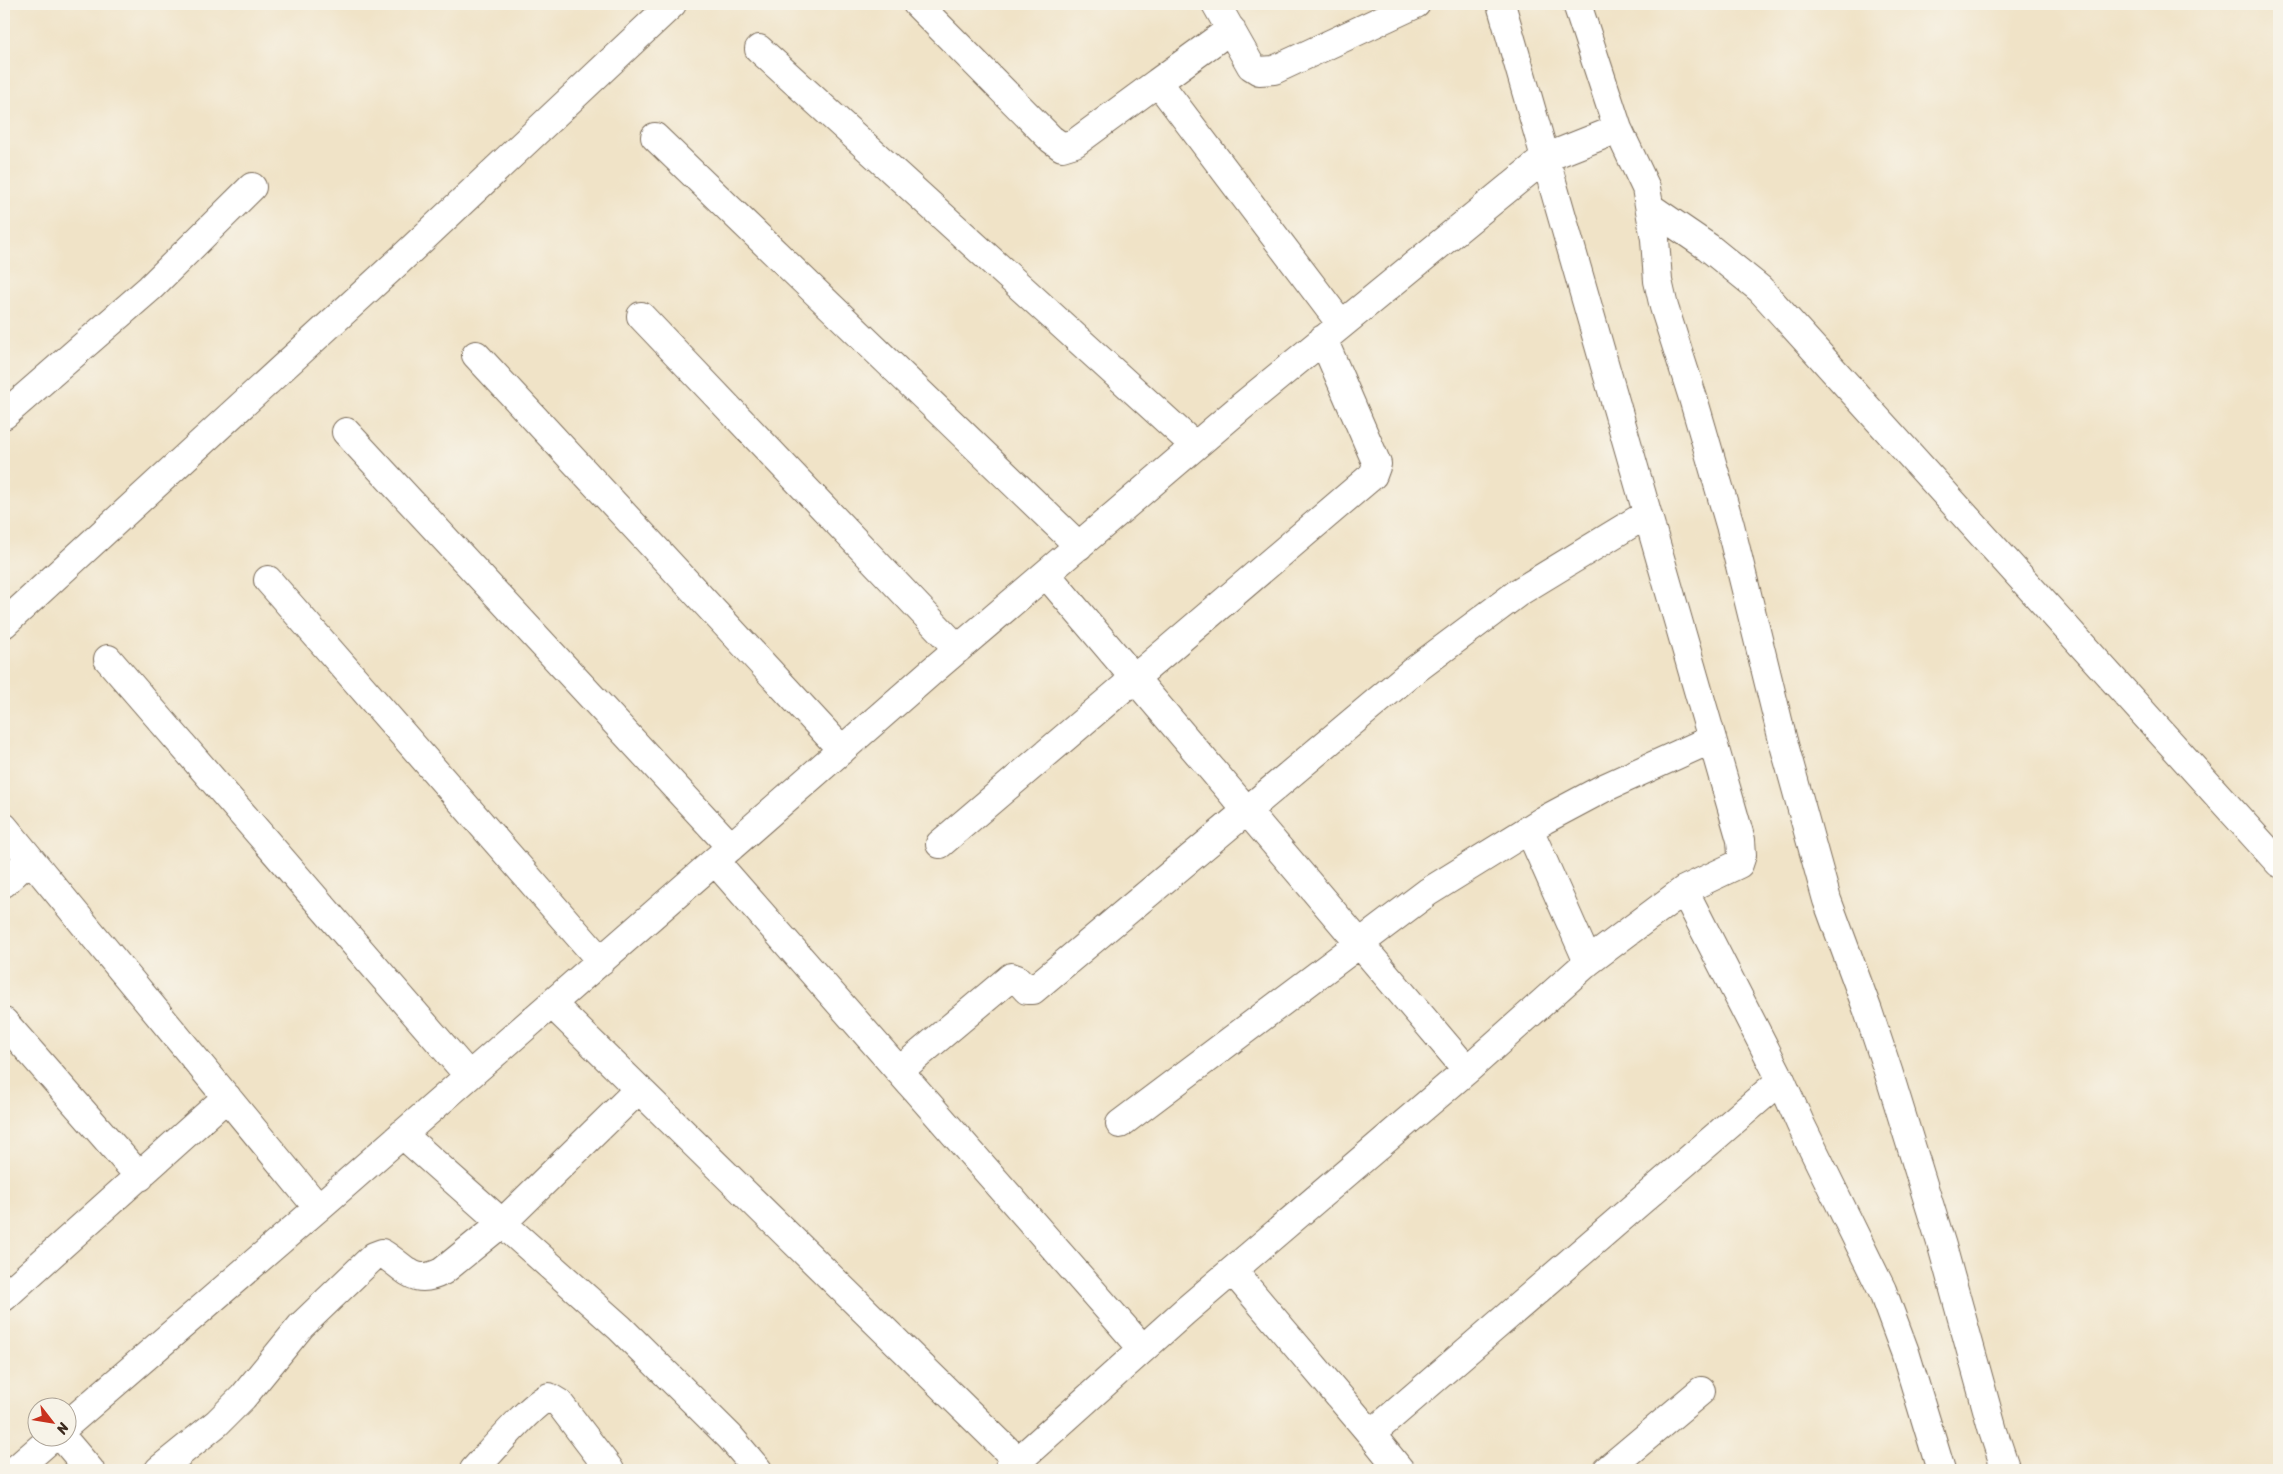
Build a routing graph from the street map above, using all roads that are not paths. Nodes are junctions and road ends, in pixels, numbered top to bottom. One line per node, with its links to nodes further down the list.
1 (672, 4): 25 (street)
2 (917, 4): 9 (street)
3 (1216, 4): 7 (street)
4 (1416, 4): 7 (street)
5 (1501, 4): 12 (street)
6 (1577, 4): 10 (street)
7 (1231, 29): 9 (street)
8 (759, 49): 20 (street)
9 (1158, 82): 16 (street)
10 (1608, 133): 12 (street); 14 (street)
11 (655, 137): 22 (street)
12 (1553, 155): 16 (street); 21 (street)
13 (252, 188): 18 (street)
14 (1651, 208): 37 (street); 74 (street)
15 (640, 316): 26 (street)
16 (1332, 332): 20 (street); 28 (street)
17 (476, 356): 30 (street)
18 (4, 415)
19 (346, 432): 35 (street)
20 (1195, 446): 22 (street)
21 (1647, 514): 29 (street); 31 (street)
22 (1079, 546): 23 (street)
23 (1046, 574): 26 (street); 28 (street)
24 (268, 580): 41 (street)
25 (4, 624)
26 (958, 649): 30 (street)
27 (108, 658): 47 (street)
28 (1134, 678): 31 (street); 34 (street)
29 (1712, 738): 33 (street); 39 (street)
30 (842, 750): 35 (street)
31 (1247, 812): 40 (street); 46 (street)
32 (4, 827): 36 (street)
33 (1528, 829): 40 (street); 42 (street)
34 (940, 844)
35 (723, 854): 41 (street); 46 (street)
36 (30, 859): 38 (street); 50 (street)
37 (2279, 863)
38 (4, 883)
39 (1684, 890): 42 (street); 48 (street)
40 (1360, 943): 45 (street); 51 (street)
41 (601, 961): 43 (street)
42 (1588, 962): 45 (street)
43 (552, 1004): 47 (street); 49 (street)
44 (4, 1022): 53 (street)
45 (1467, 1070): 56 (street)
46 (899, 1071): 58 (street)
47 (469, 1076): 52 (street)
48 (1781, 1080): 61 (street); 73 (street)
49 (639, 1089): 55 (street); 64 (street)
50 (227, 1098): 53 (street); 54 (street)
51 (1120, 1124)
52 (402, 1134): 54 (street); 55 (street)
53 (140, 1177): 57 (street)
54 (318, 1208): 60 (street)
55 (502, 1223): 67 (street); 70 (street)
56 (1233, 1271): 58 (street); 61 (street)
57 (4, 1297)
58 (1143, 1349): 64 (street)
59 (1701, 1391): 72 (street)
60 (78, 1415)
61 (1371, 1434): 71 (street)
62 (42, 1446): 65 (street)
63 (70, 1446): 66 (street)
64 (1013, 1466)
65 (14, 1470)
66 (90, 1470)
67 (159, 1470)
68 (474, 1470): 69 (street)
69 (610, 1470)
70 (758, 1470)
71 (1400, 1470)
72 (1607, 1470)
73 (1941, 1470)
74 (2006, 1470)

